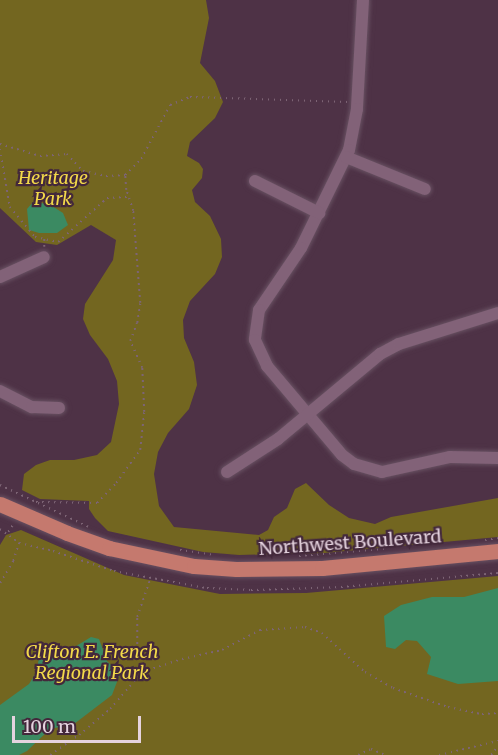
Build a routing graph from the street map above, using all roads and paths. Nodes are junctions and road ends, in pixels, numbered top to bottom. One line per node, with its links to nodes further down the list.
1 (363, 0): 2 (street)
2 (357, 103): 5 (street); 6 (path)
3 (0, 144): 6 (path)
4 (0, 149): 9 (path)
5 (346, 157): 8 (street); 10 (street)
6 (125, 175): 9 (path)
7 (255, 181): 10 (street)
8 (426, 189)
9 (129, 197): 20 (path)
10 (319, 213): 16 (street)
11 (44, 257): 12 (street)
12 (0, 277)
13 (498, 313): 16 (street)
14 (0, 391): 15 (street)
15 (59, 408)
16 (307, 413): 17 (street); 18 (street)
17 (498, 458)
18 (227, 472)
19 (0, 485): 20 (path)
20 (34, 502): 23 (path)
21 (2, 509): 28 (main road, Northwest Boulevard)
22 (0, 529): 32 (path)
23 (93, 530)
24 (498, 538): 25 (path)
25 (476, 541)
26 (385, 549): 30 (path)
27 (177, 550): 29 (path)
28 (498, 551)
29 (220, 555)
30 (293, 556)
31 (151, 579): 33 (path)
32 (0, 583)
33 (142, 672): 34 (path); 37 (path)
34 (498, 713)
35 (498, 741): 40 (path)
36 (498, 746): 41 (path)
37 (50, 755)
38 (358, 755): 39 (path)
39 (385, 755)
40 (439, 755)
41 (491, 755)

